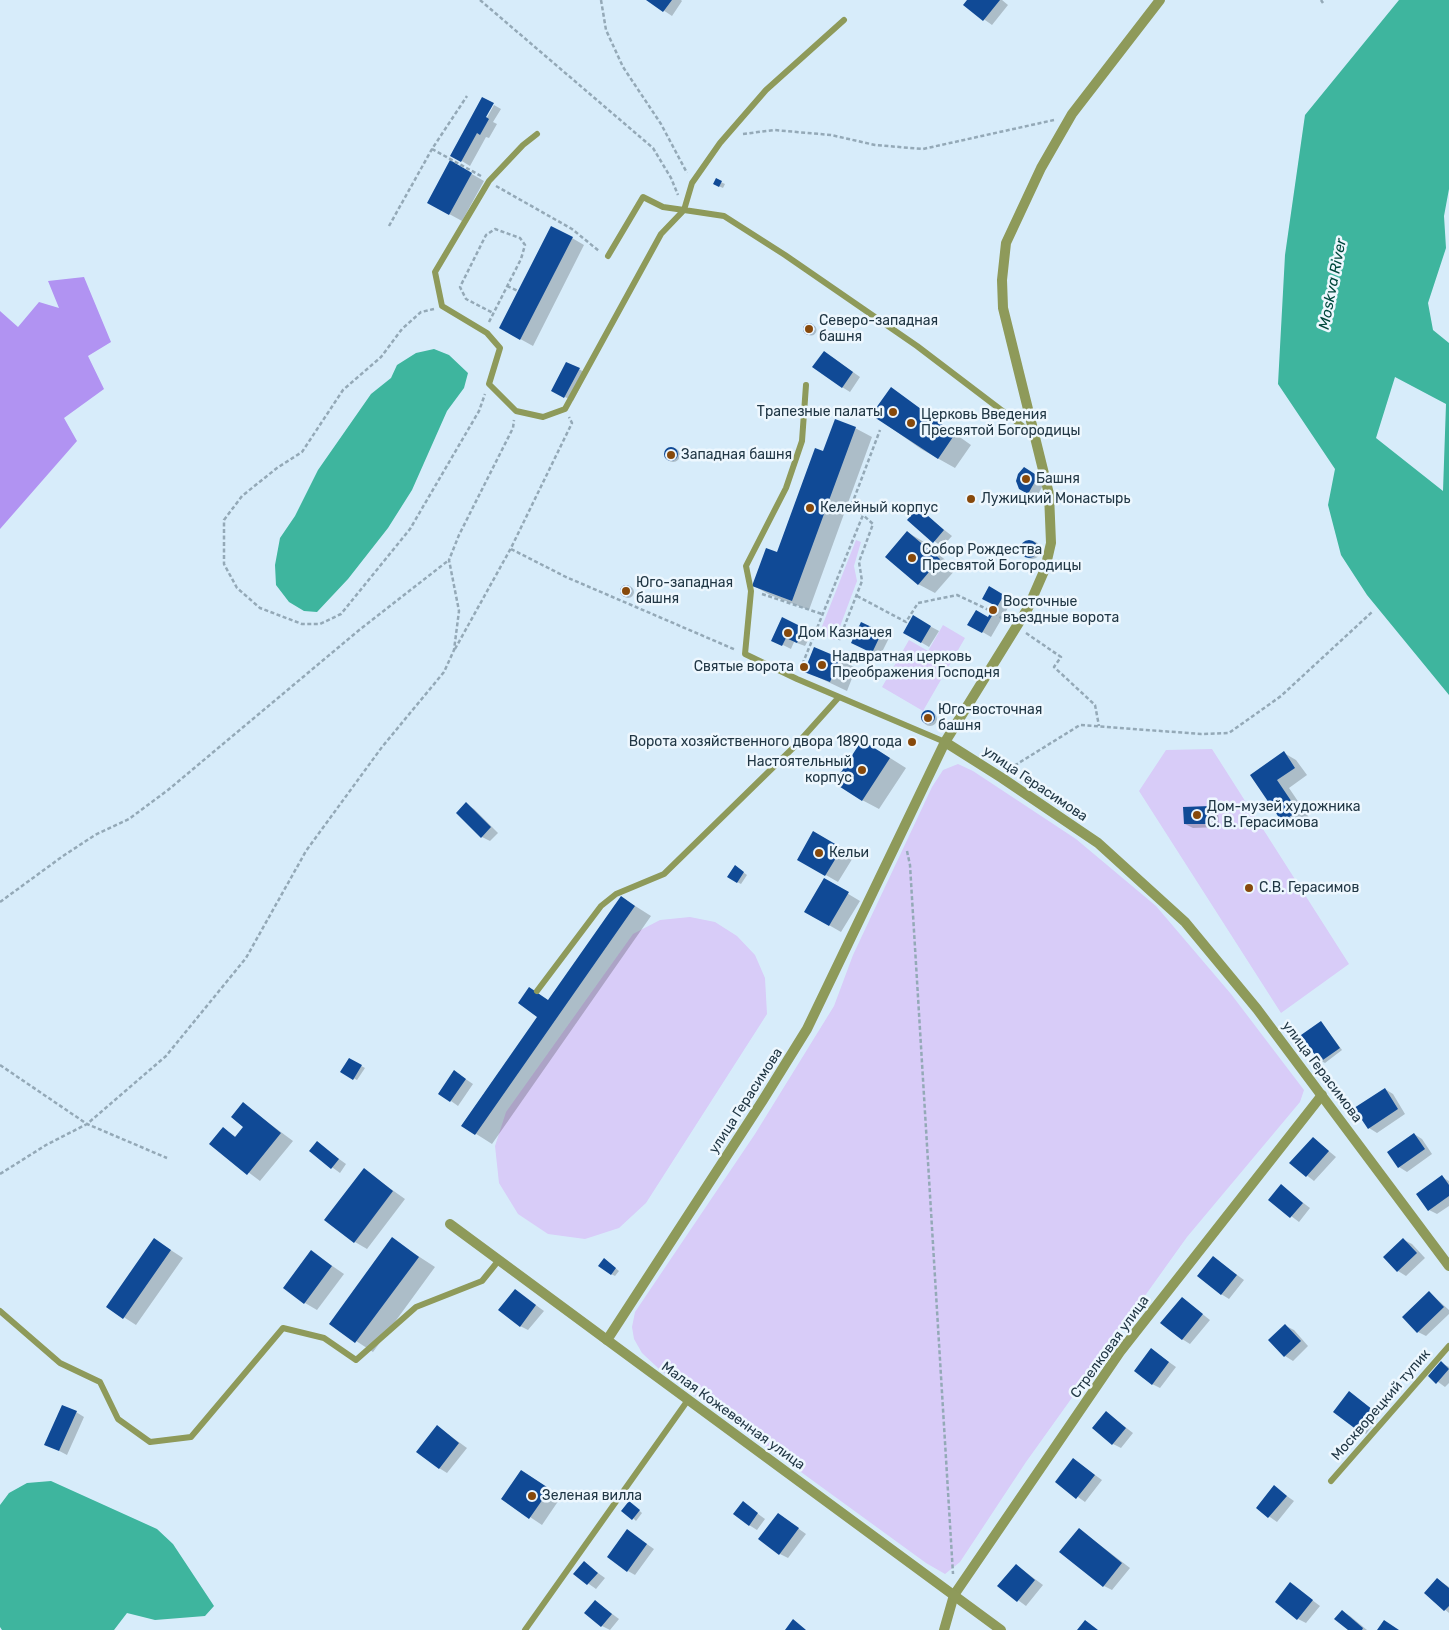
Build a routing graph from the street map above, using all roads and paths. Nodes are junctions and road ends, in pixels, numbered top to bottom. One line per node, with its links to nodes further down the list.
1 (480, 0): 12 (path)
2 (601, 0): 11 (path)
3 (1160, 0): 6 (street)
4 (844, 20): 11 (lane)
5 (467, 96): 9 (path)
6 (1072, 114): 8 (path); 25 (street)
7 (537, 134): 10 (lane)
8 (738, 137)
9 (432, 149): 10 (path); 13 (path)
10 (489, 181): 14 (path); 17 (lane)
11 (692, 183): 12 (lane)
12 (684, 210): 14 (lane); 22 (lane); 25 (lane)
13 (389, 226)
14 (608, 256)
15 (507, 286): 16 (path); 18 (path); 18 (path)
16 (518, 291)
17 (442, 306): 19 (lane); 20 (path)
18 (493, 313): 19 (path)
19 (487, 333): 20 (lane)
20 (489, 384): 23 (lane)
21 (806, 385): 29 (lane)
22 (565, 409): 23 (lane); 27 (path)
23 (516, 412): 28 (path)
24 (880, 430): 26 (path)
25 (1037, 438): 41 (street)
26 (864, 515): 30 (path); 33 (path)
27 (511, 548): 36 (path); 37 (path)
28 (450, 560): 36 (path); 44 (path)
29 (751, 591): 33 (path); 37 (lane)
30 (857, 596): 31 (path); 34 (path)
31 (991, 611)
32 (1372, 612): 40 (path)
33 (822, 614): 38 (path)
34 (839, 640)
35 (1037, 640): 40 (path)
36 (454, 650): 48 (path)
37 (745, 654): 38 (lane)
38 (797, 679): 39 (lane)
39 (839, 697): 41 (lane); 45 (lane)
40 (1099, 726): 42 (path)
41 (945, 742): 42 (street, улица Герасимова); 43 (street, улица Герасимова)
42 (1002, 778): 47 (street, улица Герасимова)
43 (902, 830): 55 (street, улица Герасимова); 59 (path)
44 (0, 902)
45 (538, 991)
46 (0, 1065): 48 (path)
47 (1322, 1095): 53 (street, улица Герасимова); 59 (street, Стрелковая улица)
48 (87, 1124): 49 (path); 50 (path)
49 (167, 1158)
50 (0, 1174)
51 (450, 1224): 52 (street, Малая Кожевенная улица)
52 (499, 1260): 54 (lane); 55 (street, Малая Кожевенная улица)
53 (1449, 1266)
54 (0, 1311)
55 (606, 1340): 57 (street, Малая Кожевенная улица)
56 (1449, 1346): 58 (lane, Москворецкий тупик)
57 (688, 1400): 59 (street, Малая Кожевенная улица); 60 (lane)
58 (1331, 1481)
59 (954, 1595): 61 (street, Стрелковая улица); 62 (street, Малая Кожевенная улица)
60 (525, 1630)
61 (944, 1630)
62 (1001, 1630)

